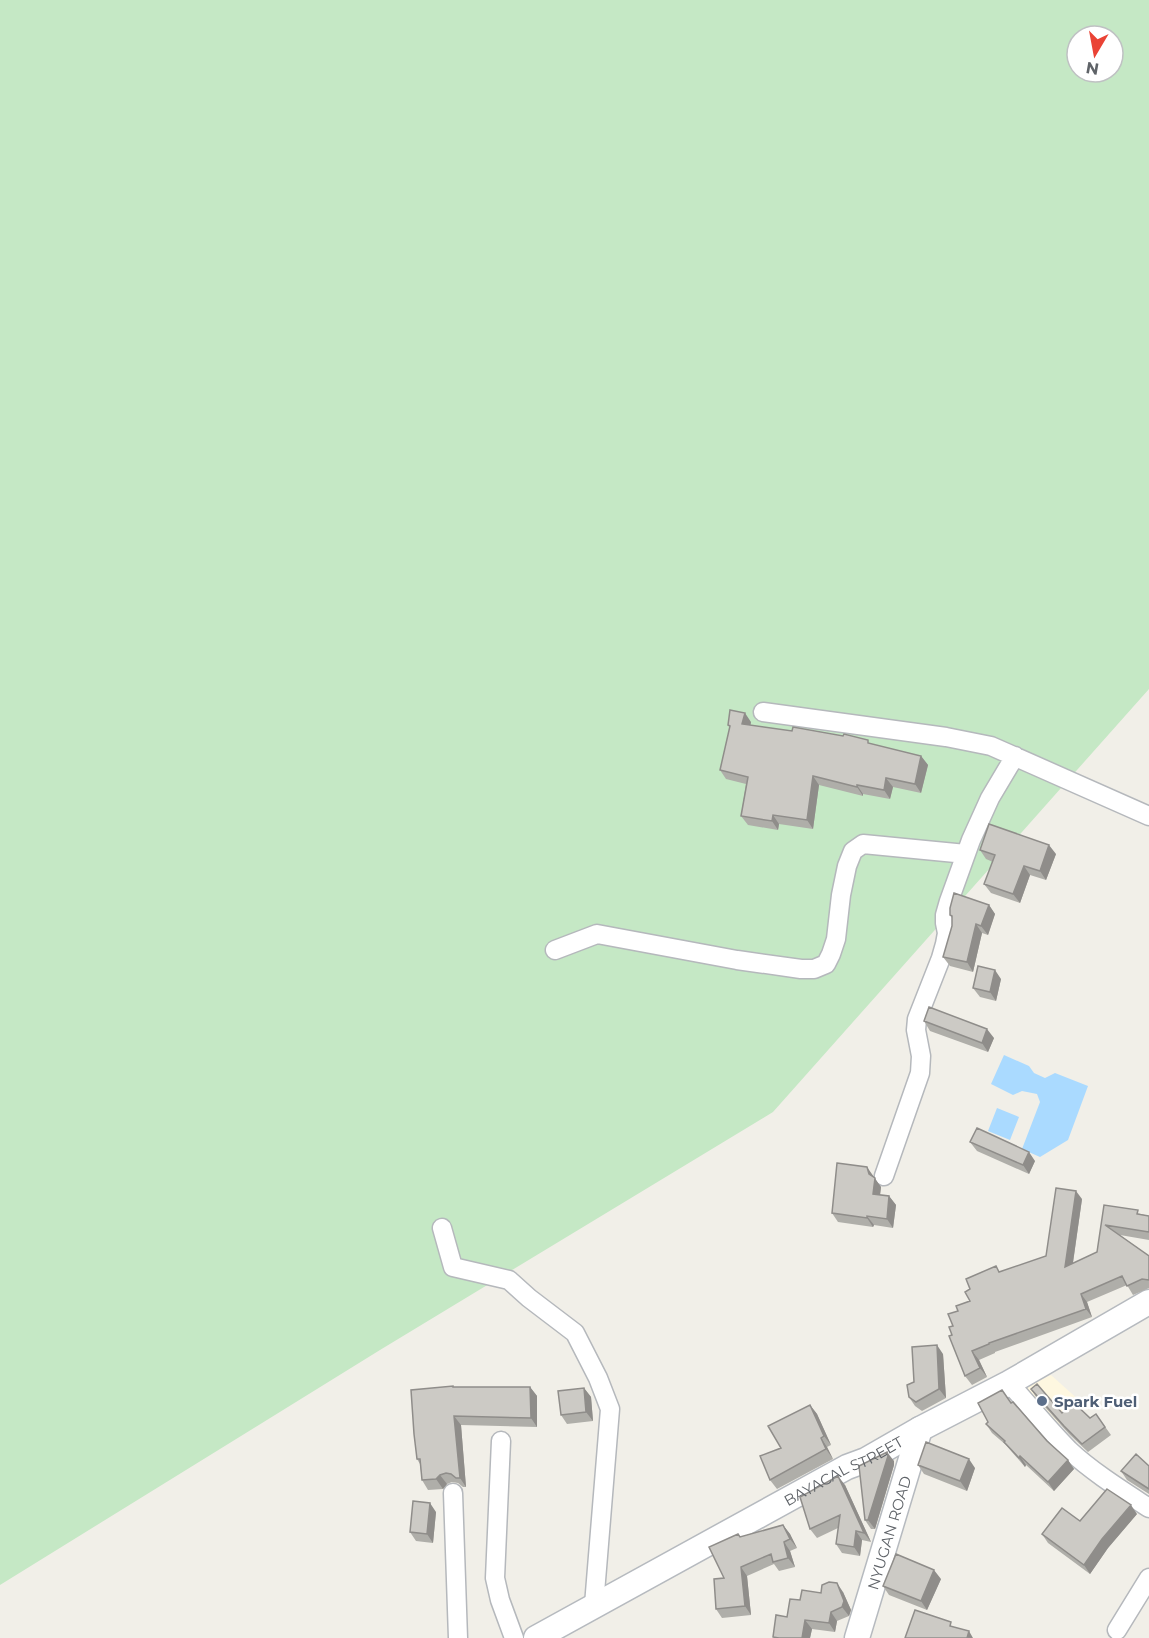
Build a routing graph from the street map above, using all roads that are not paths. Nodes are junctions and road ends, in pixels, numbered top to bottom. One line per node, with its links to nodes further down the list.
1 (763, 712): 2 (street)
2 (1015, 756): 3 (street); 4 (street)
3 (1149, 816)
4 (966, 854): 5 (street); 6 (street)
5 (555, 950)
6 (884, 1176)
7 (442, 1228): 15 (street)
8 (1149, 1302): 9 (main road, BAYACAL STREET)
9 (1009, 1383): 10 (main road, BAYACAL STREET); 13 (street)
10 (920, 1429): 15 (main road, BAYACAL STREET); 20 (main road, NYUGAN ROAD)
11 (501, 1441): 18 (street)
12 (453, 1493): 17 (street)
13 (1149, 1508)
14 (1149, 1578): 16 (street)
15 (594, 1605): 19 (main road, BAYACAL STREET)
16 (1117, 1630)
17 (458, 1638)
18 (514, 1638)
19 (536, 1638)
20 (857, 1638)

